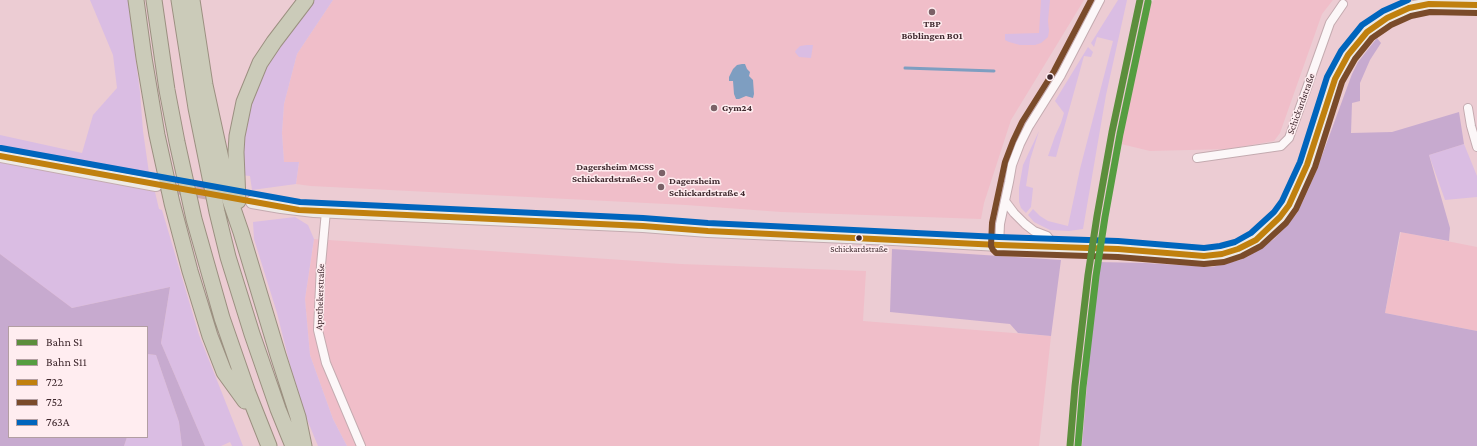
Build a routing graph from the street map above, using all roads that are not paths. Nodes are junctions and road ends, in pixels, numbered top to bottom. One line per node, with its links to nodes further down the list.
1 (136, 0): 20 (highway)
2 (154, 0): 20 (highway)
3 (179, 0): 22 (highway)
4 (192, 0): 17 (highway)
5 (306, 0): 17 (highway)
6 (1100, 0): 14 (street)
7 (1343, 4): 12 (street, Schickardstraße)
8 (1477, 5): 19 (street)
9 (1468, 108): 10 (street)
10 (1477, 147)
11 (0, 156): 13 (street)
12 (1197, 158)
13 (156, 184)
14 (1005, 201): 18 (street); 19 (street)
15 (252, 202): 16 (street)
16 (326, 211): 18 (street); 24 (street, Apothekerstraße)
17 (241, 232): 23 (highway)
18 (999, 245): 19 (street)
19 (1057, 248)
20 (257, 418): 21 (highway)
21 (268, 446)
22 (293, 446)
23 (304, 446)
24 (361, 446)

